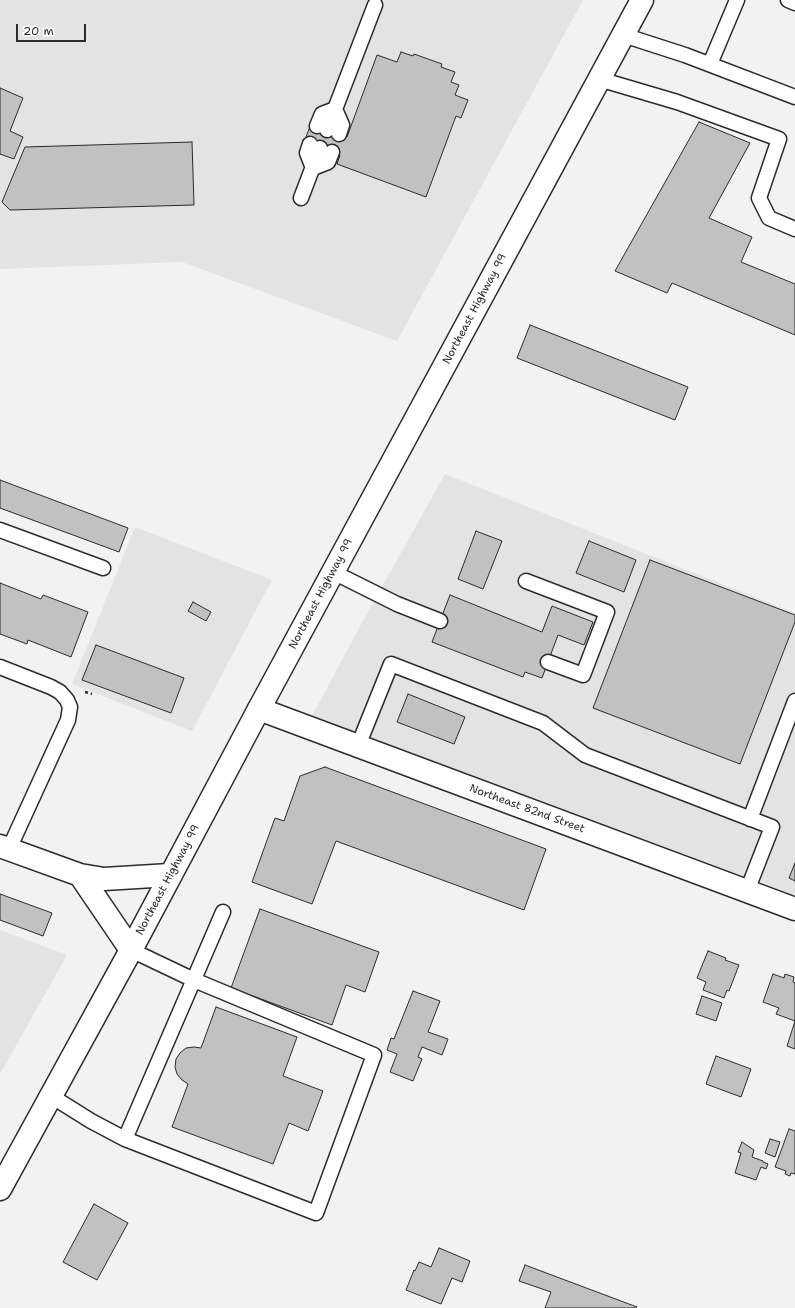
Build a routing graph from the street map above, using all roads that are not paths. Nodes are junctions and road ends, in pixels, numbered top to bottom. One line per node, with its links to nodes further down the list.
1 (642, 0): 6 (main road, Northeast Highway 99)
2 (737, 0): 7 (lane)
3 (788, 0): 4 (lane)
4 (795, 3)
5 (375, 5): 10 (lane)
6 (623, 35): 7 (lane); 8 (main road, Northeast Highway 99)
7 (710, 64): 9 (lane)
8 (599, 79): 13 (lane); 16 (main road, Northeast Highway 99)
9 (795, 97)
10 (335, 109): 10 (lane)
11 (313, 168): 11 (lane); 12 (lane)
12 (301, 198)
13 (795, 229)
14 (0, 530): 15 (lane)
15 (103, 568)
16 (333, 572): 18 (lane); 22 (main road, Northeast Highway 99)
17 (526, 581): 19 (lane)
18 (440, 621)
19 (548, 662)
20 (0, 667): 25 (lane)
21 (795, 701): 24 (lane)
22 (259, 709): 23 (main road, Northeast 82nd Street); 27 (main road, Northeast Highway 99)
23 (358, 746): 24 (lane); 28 (main road, Northeast 82nd Street)
24 (750, 819): 28 (lane)
25 (4, 848): 26 (main road)
26 (80, 875): 27 (main road); 31 (main road)
27 (170, 875): 31 (main road, Northeast Highway 99)
28 (747, 891): 29 (main road, Northeast 82nd Street)
29 (795, 909)
30 (223, 912): 32 (lane)
31 (130, 950): 32 (lane); 33 (main road, Northeast Highway 99)
32 (194, 980): 34 (lane); 34 (lane)
33 (51, 1096): 34 (lane); 35 (main road, Northeast Highway 99)
34 (125, 1139)
35 (0, 1189)

